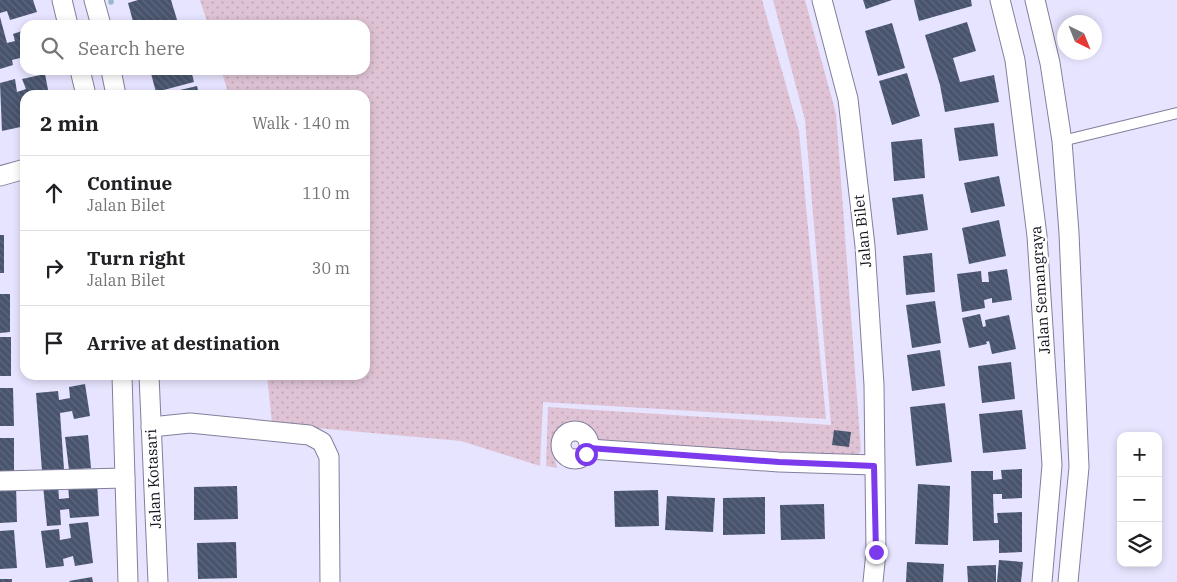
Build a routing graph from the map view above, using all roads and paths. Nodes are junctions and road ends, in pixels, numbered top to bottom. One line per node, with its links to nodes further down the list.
1 (62, 0): 6 (street)
2 (94, 0): 7 (street)
3 (822, 0): 22 (street, Jalan Bilet)
4 (1000, 0): 17 (street, Jalan Semangraya)
5 (1035, 0): 13 (street, Jalan Semangraya)
6 (67, 20)
7 (99, 20)
8 (81, 75): 10 (street)
9 (112, 75): 11 (street)
10 (85, 90)
11 (115, 90)
12 (1177, 113): 13 (lane)
13 (1062, 141): 16 (street, Jalan Semangraya)
14 (20, 170): 15 (street)
15 (0, 176)
16 (1070, 233): 17 (street); 30 (street, Jalan Semangraya)
17 (1038, 236): 29 (street, Jalan Semangraya)
18 (122, 380): 23 (street, Jalan Kotasari)
19 (149, 380): 20 (street, Jalan Kotasari)
20 (151, 427): 26 (street, Jalan Kotasari); 27 (street)
21 (589, 448): 22 (street)
22 (874, 466): 28 (street, Jalan Bilet)
23 (125, 478): 24 (street); 25 (street, Jalan Kotasari)
24 (0, 481)
25 (128, 582)
26 (158, 582)
27 (330, 582)
28 (873, 582)
29 (1042, 582)
30 (1068, 582)

